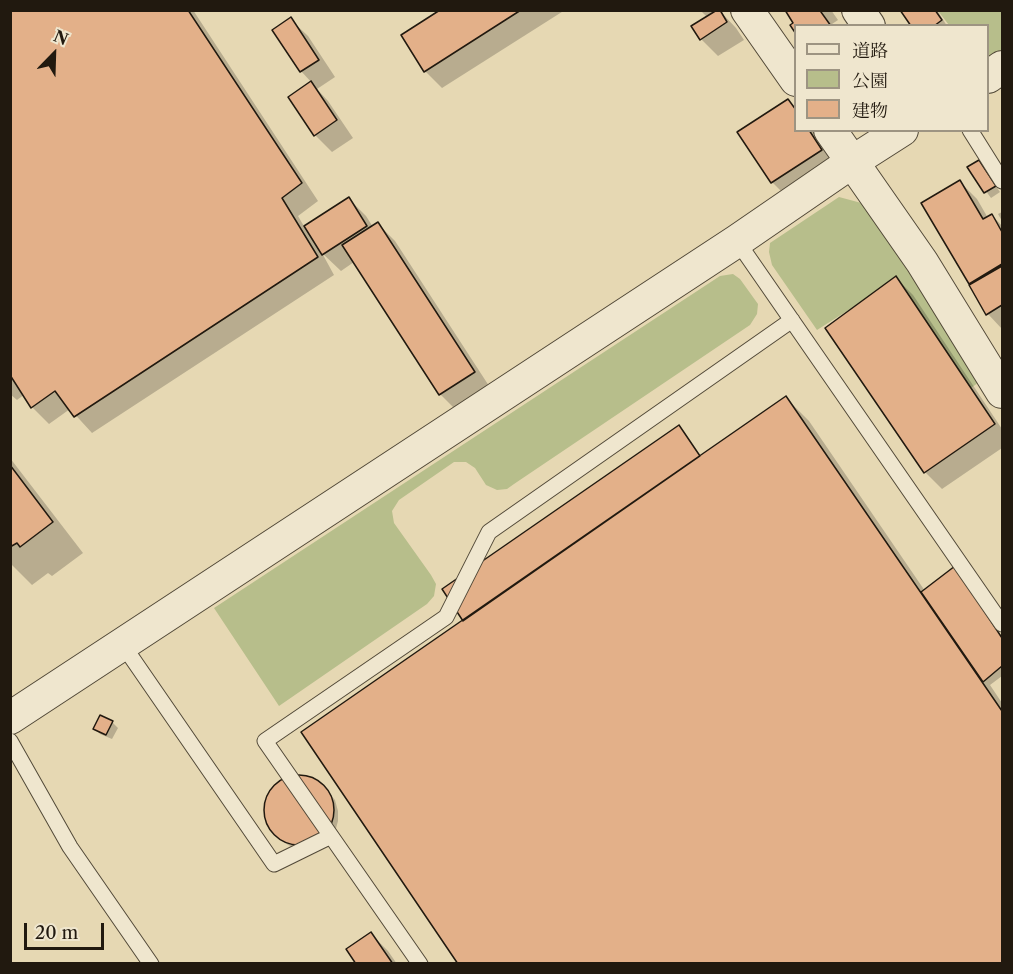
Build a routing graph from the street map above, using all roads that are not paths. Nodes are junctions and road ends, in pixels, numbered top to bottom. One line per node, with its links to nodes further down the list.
1 (747, 10): 6 (street)
2 (858, 10): 3 (street)
3 (868, 24)
4 (1002, 67): 5 (street)
5 (989, 76)
6 (794, 79)
7 (831, 132): 10 (street)
8 (899, 132): 10 (street)
9 (971, 132): 11 (lane)
10 (852, 162): 12 (street); 14 (street)
11 (1002, 181)
12 (737, 241): 13 (lane); 16 (street)
13 (792, 320): 15 (lane); 19 (lane)
14 (1002, 392)
15 (1002, 624)
16 (123, 645): 17 (street); 19 (lane)
17 (10, 718)
18 (10, 741): 20 (lane)
19 (331, 836): 21 (lane)
20 (151, 963)
21 (420, 963)

